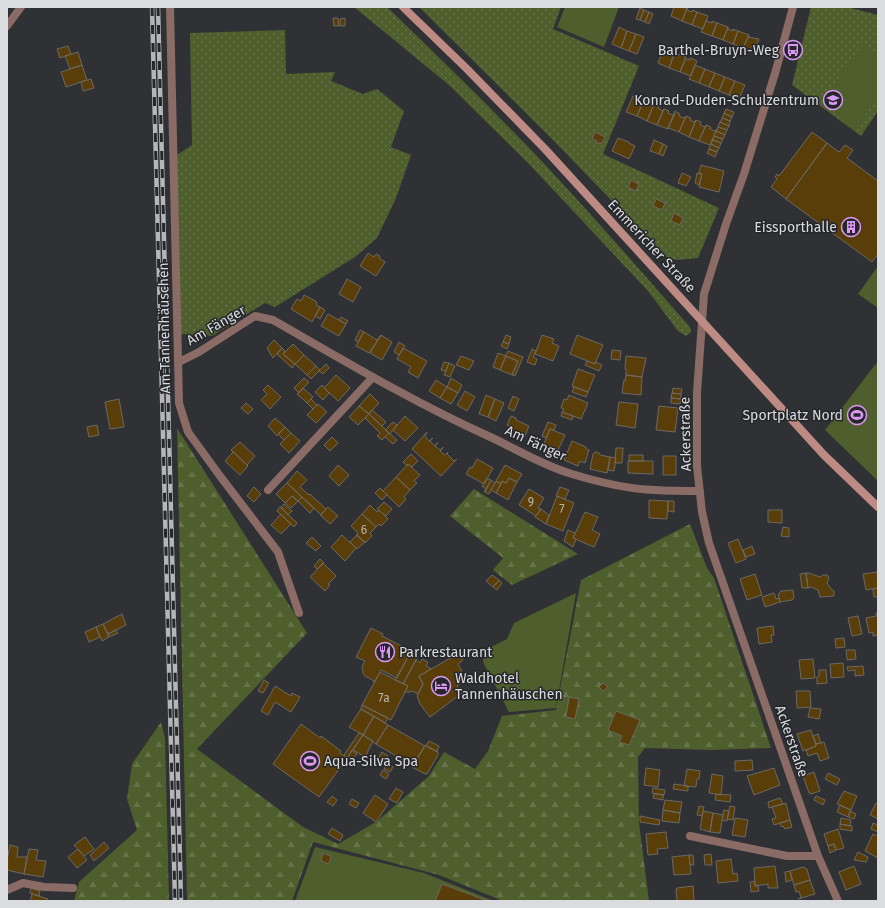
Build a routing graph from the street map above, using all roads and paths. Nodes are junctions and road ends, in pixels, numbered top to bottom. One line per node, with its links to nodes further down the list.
1 (21, 7): 5 (street)
2 (170, 7): 7 (street, Am Tannenhäuschen)
3 (403, 7): 6 (main road, Emmericher Straße)
4 (793, 7): 6 (street, Ackerstraße)
5 (7, 26)
6 (703, 321): 10 (street, Ackerstraße); 11 (main road, Emmericher Straße)
7 (179, 362): 8 (street, Am Fänger); 12 (street, Am Tannenhäuschen)
8 (373, 377): 9 (street); 10 (street, Am Fänger)
9 (268, 490)
10 (700, 491): 14 (street, Ackerstraße)
11 (878, 507)
12 (299, 613)
13 (690, 836): 14 (street)
14 (818, 856): 17 (street, Ackerstraße)
15 (73, 888): 16 (street)
16 (7, 890)
17 (838, 901)

